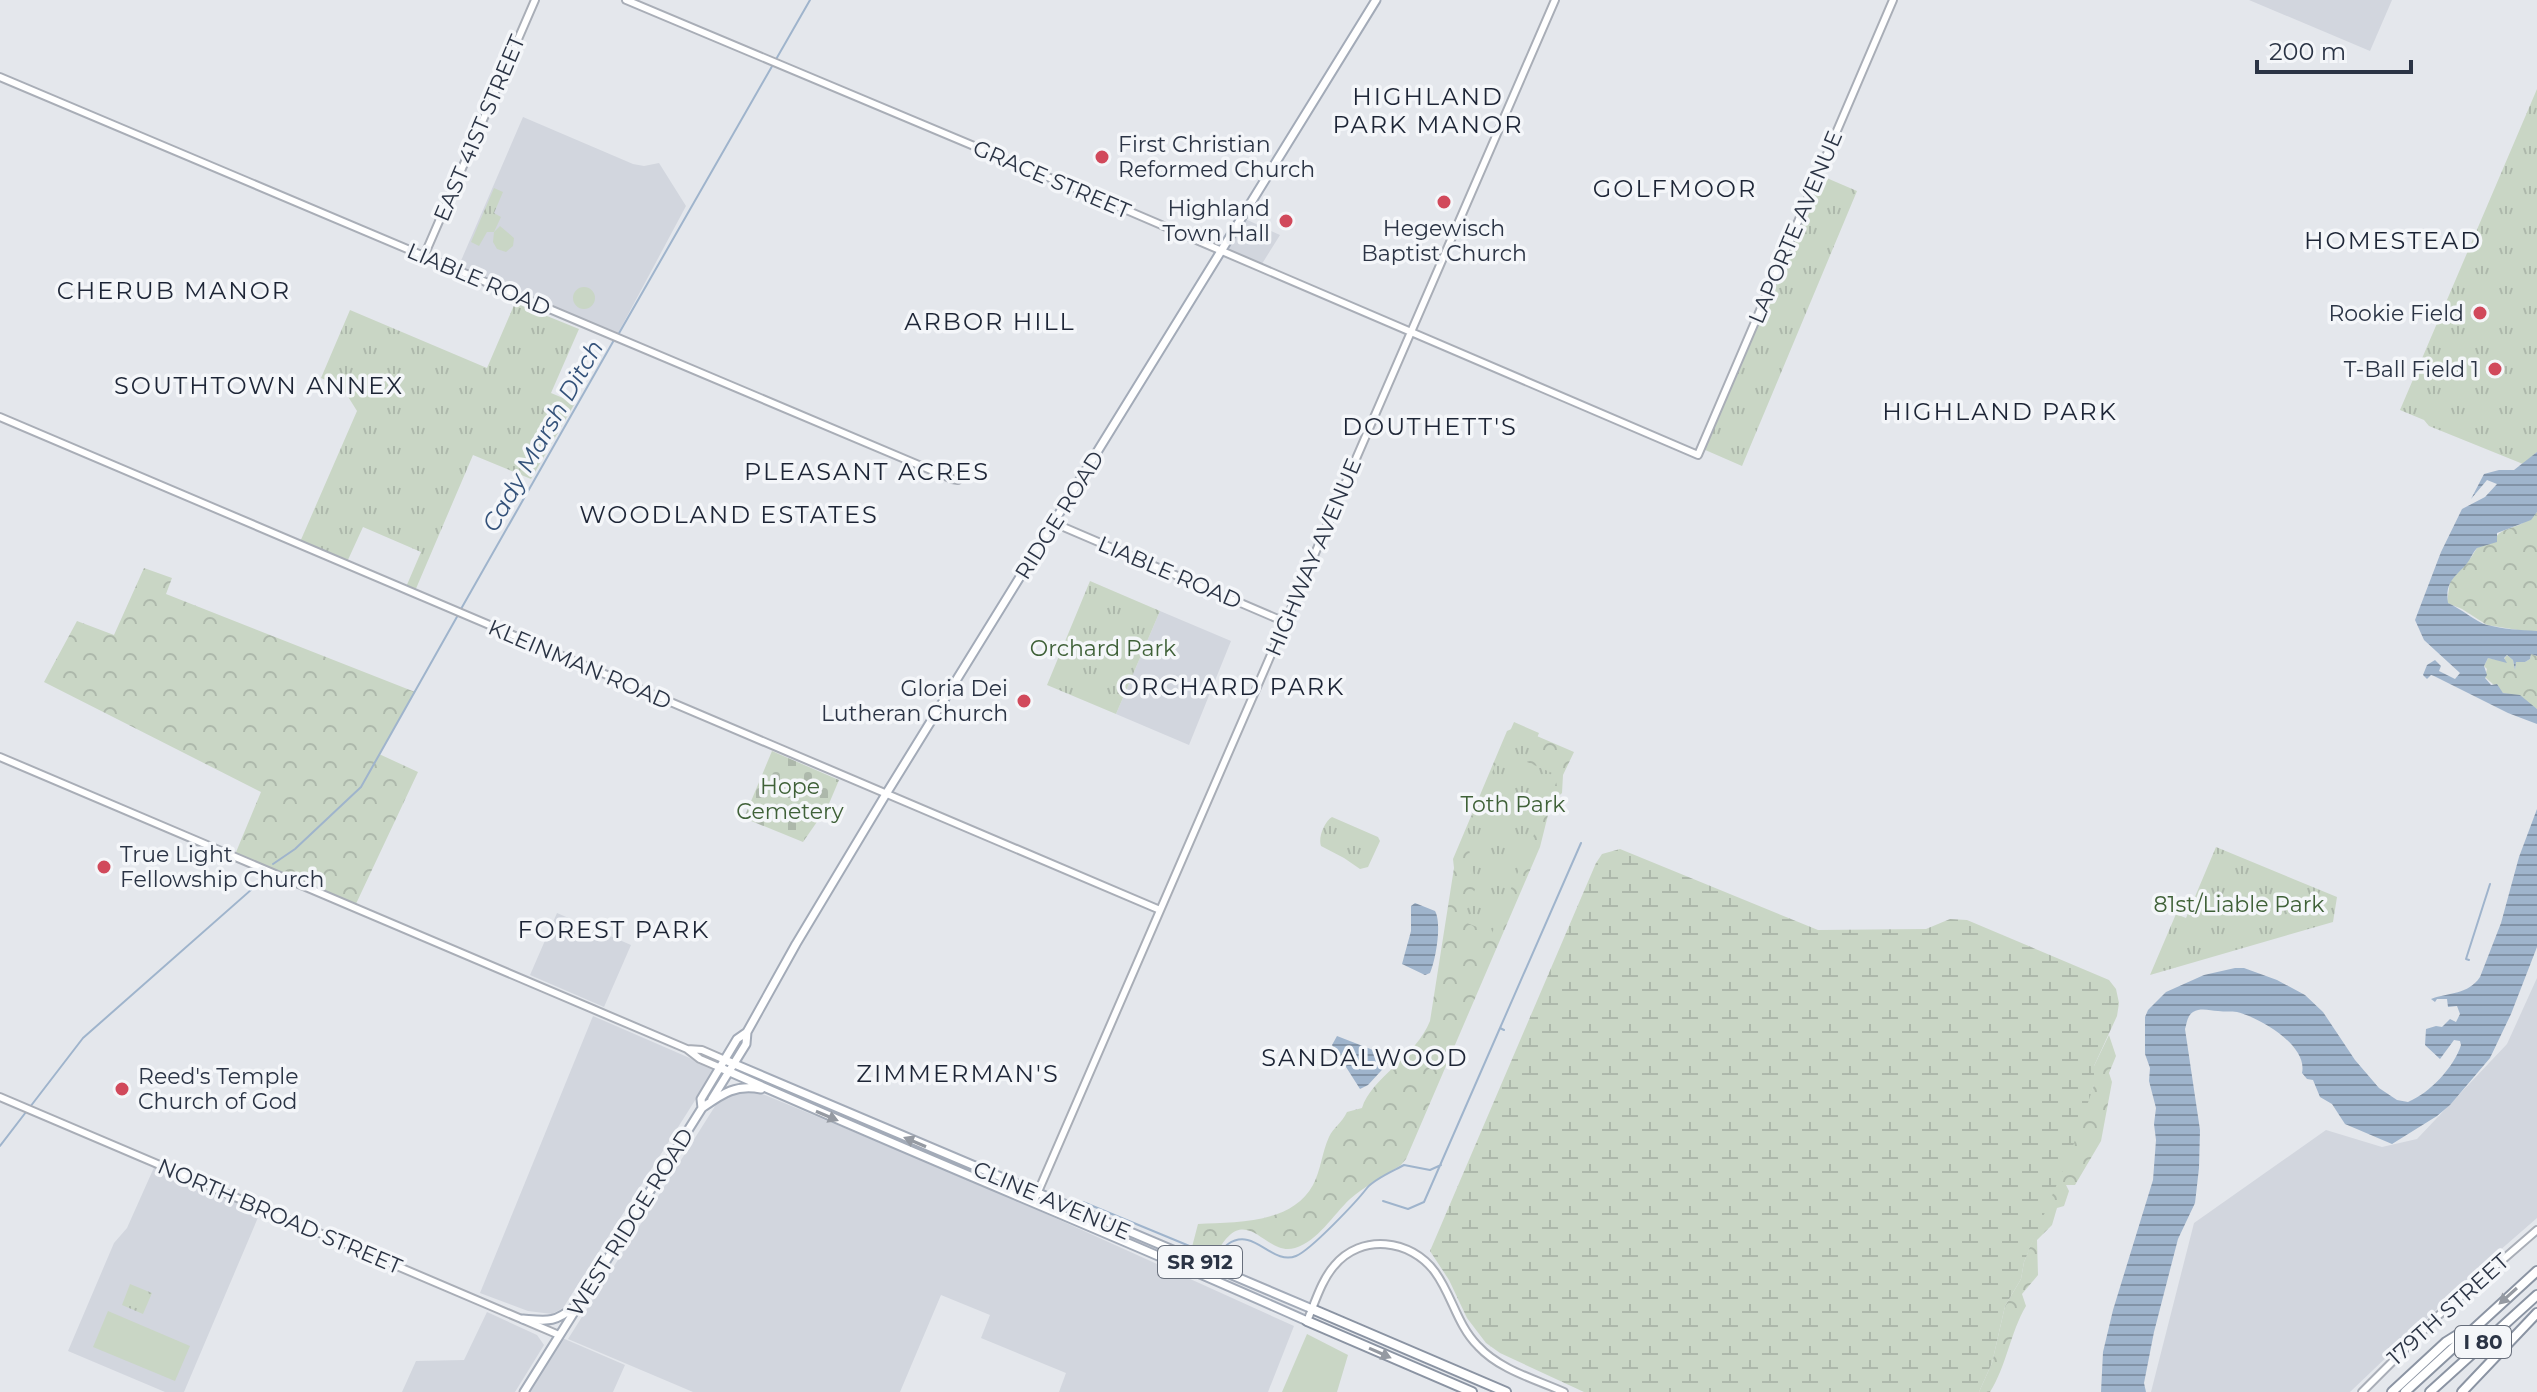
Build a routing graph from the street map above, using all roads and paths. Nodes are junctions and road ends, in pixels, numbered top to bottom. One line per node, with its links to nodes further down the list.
1 (535, 0): 8 (street, EAST 41ST STREET)
2 (626, 0): 7 (street, GRACE STREET)
3 (1376, 0): 7 (main road, RIDGE ROAD)
4 (1555, 0): 9 (street, HIGHWAY AVENUE)
5 (1893, 0): 11 (street, LAPORTE AVENUE)
6 (0, 77): 8 (street, LIABLE ROAD)
7 (1221, 252): 9 (street, GRACE STREET); 13 (main road, RIDGE ROAD)
8 (424, 256): 12 (street, LIABLE ROAD)
9 (1411, 332): 11 (street, GRACE STREET); 14 (street, HIGHWAY AVENUE)
10 (0, 417): 16 (street, KLEINMAN ROAD)
11 (1698, 455)
12 (958, 480)
13 (1054, 523): 14 (street, LIABLE ROAD); 16 (main road, RIDGE ROAD)
14 (1285, 622): 17 (street, HIGHWAY AVENUE)
15 (0, 757): 19 (street, CLINE AVENUE)
16 (886, 794): 17 (street, KLEINMAN ROAD); 18 (main road, RIDGE ROAD)
17 (1160, 910): 24 (street, HIGHWAY AVENUE)
18 (747, 1032): 19 (main road, RIDGE ROAD); 20 (main road, RIDGE ROAD)
19 (723, 1064): 20 (main road, CLINE AVENUE / SR 912); 23 (main road, WEST RIDGE ROAD)
20 (732, 1068): 21 (main road, CLINE AVENUE / SR 912); 23 (main road, WEST RIDGE ROAD); 24 (main road, CLINE AVENUE / SR 912, one-way to 20)
21 (767, 1090): 23 (main road); 24 (main road, CLINE AVENUE / SR 912, one-way to 24)
22 (0, 1097): 31 (street, NORTH BROAD STREET)
23 (705, 1106): 28 (main road, WEST RIDGE ROAD)
24 (1035, 1197): 29 (main road, CLINE AVENUE / SR 912); 32 (main road, CLINE AVENUE / SR 912)
25 (2537, 1230): 40 (street, 179TH STREET)
26 (2537, 1271): 33 (highway, I 80, one-way to 33)
27 (2537, 1295): 43 (highway, I 80)
28 (579, 1303): 31 (main road); 34 (main road, WEST RIDGE ROAD)
29 (1312, 1309): 32 (street); 38 (highway, CLINE AVENUE / SR 912); 39 (street)
30 (2537, 1313): 35 (highway)
31 (523, 1319): 34 (street, NORTH BROAD STREET)
32 (1307, 1321): 37 (highway, CLINE AVENUE / SR 912, one-way to 37)
33 (2480, 1321): 41 (highway); 42 (highway, I 80)
34 (559, 1335): 36 (main road, WEST RIDGE ROAD)
35 (2513, 1336): 44 (highway); 45 (highway)
36 (524, 1392)
37 (1472, 1392)
38 (1506, 1392)
39 (1564, 1392)
40 (2362, 1392)
41 (2392, 1392)
42 (2405, 1392)
43 (2430, 1392)
44 (2454, 1392)
45 (2462, 1392)

